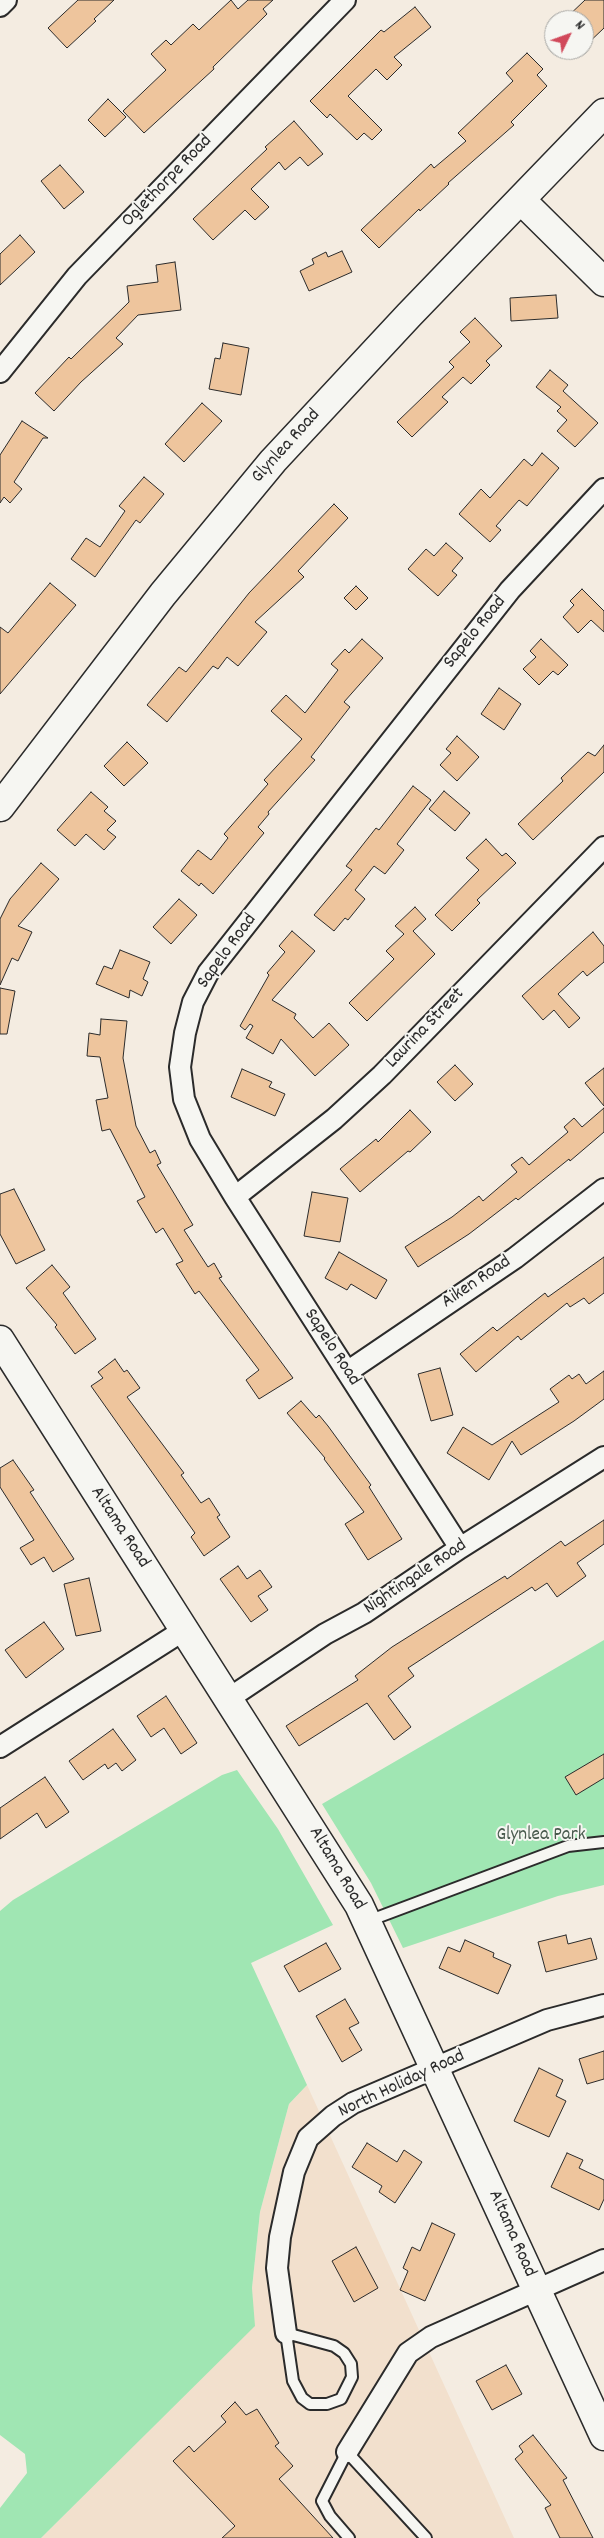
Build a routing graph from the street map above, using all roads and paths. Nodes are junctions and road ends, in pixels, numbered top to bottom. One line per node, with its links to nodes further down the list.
1 (6, 0): 3 (street)
2 (345, 0): 7 (street, Oglethorpe Road)
3 (0, 6)
4 (604, 113): 5 (street, Glynlea Road)
5 (521, 200): 6 (street); 9 (street, Glynlea Road)
6 (604, 282)
7 (0, 372)
8 (604, 489): 12 (street, Sapelo Road)
9 (0, 807)
10 (604, 847): 12 (street, Laurina Street)
11 (604, 1189): 14 (street, Aiken Road)
12 (234, 1197): 14 (street, Sapelo Road)
13 (0, 1340): 17 (street, Altama Road)
14 (346, 1372): 16 (street, Sapelo Road)
15 (604, 1457): 16 (street, Nightingale Road)
16 (460, 1548): 18 (street, Nightingale Road)
17 (184, 1630): 18 (street, Altama Road); 19 (street)
18 (228, 1699): 21 (street, Altama Road)
19 (0, 1747)
20 (604, 1842): 21 (lane)
21 (367, 1921): 23 (street, Altama Road)
22 (604, 2005): 23 (street, North Holiday Road)
23 (436, 2068): 25 (street, Altama Road); 26 (street, North Holiday Road)
24 (604, 2260): 25 (street)
25 (536, 2289): 27 (street, Altama Road); 28 (street)
26 (286, 2333): 26 (lane)
27 (604, 2436)
28 (347, 2452): 29 (lane); 30 (lane)
29 (349, 2538)
30 (426, 2538)

